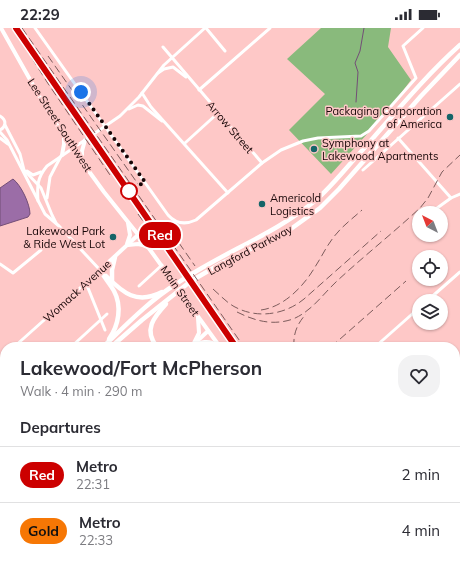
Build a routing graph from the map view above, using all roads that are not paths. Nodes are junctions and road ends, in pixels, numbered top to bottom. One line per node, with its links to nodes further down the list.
1 (2, 28): 24 (main road, Lee Street Southwest)
2 (35, 28): 38 (street)
3 (205, 28): 9 (street); 11 (street)
4 (270, 28): 16 (street)
5 (423, 28): 33 (street)
6 (460, 42): 12 (highway)
7 (460, 45): 12 (highway, Langford Parkway)
8 (163, 48): 11 (street)
9 (225, 51)
10 (460, 56): 59 (highway, Langford Parkway)
11 (171, 58): 13 (street); 14 (street)
12 (441, 62): 58 (highway, Langford Parkway)
13 (151, 80): 14 (street); 17 (street)
14 (193, 84): 16 (street, Arrow Street)
15 (460, 84): 26 (street)
16 (198, 90): 19 (street, Arrow Street)
17 (142, 93): 18 (street); 22 (street)
18 (126, 110): 22 (street); 27 (street)
19 (218, 113): 28 (street); 33 (street, Arrow Street)
20 (0, 116): 21 (street)
21 (5, 125): 23 (street); 34 (street)
22 (170, 128): 28 (street)
23 (0, 131): 29 (street)
24 (64, 135): 30 (main road, Lee Street Southwest); 31 (main road)
25 (0, 138): 29 (street)
26 (398, 138): 35 (street); 40 (street)
27 (85, 140): 30 (street); 32 (main road)
28 (185, 144): 38 (street)
29 (10, 146): 42 (street)
30 (72, 148): 31 (street); 32 (main road, Lee Street Southwest)
31 (62, 155): 36 (street); 41 (street)
32 (83, 163): 44 (main road, Lee Street Southwest)
33 (262, 163): 38 (street)
34 (23, 165): 36 (street); 37 (street)
35 (363, 170)
36 (42, 171): 37 (street)
37 (37, 184): 41 (street); 42 (street)
38 (228, 193)
39 (460, 194): 40 (street)
40 (451, 198): 43 (street)
41 (47, 201): 45 (street)
42 (38, 202): 45 (street)
43 (440, 206)
44 (126, 219): 46 (main road, Main Street); 47 (main road)
45 (59, 226): 53 (street)
46 (138, 235): 47 (main road, Womack Avenue); 48 (main road, Main Street)
47 (126, 246): 48 (main road); 50 (main road, Womack Avenue)
48 (148, 247): 52 (main road, Main Street)
49 (40, 250): 51 (street)
50 (115, 257): 53 (main road, Womack Avenue); 55 (highway)
51 (0, 264)
52 (162, 265): 57 (street); 63 (main road, Main Street)
53 (100, 270): 55 (highway); 56 (street, Womack Avenue); 69 (highway)
54 (460, 272): 60 (street)
55 (112, 282): 58 (highway)
56 (86, 283): 64 (street); 67 (street, Womack Avenue)
57 (139, 286)
58 (169, 289): 70 (highway, Langford Parkway)
59 (176, 292): 71 (highway, Langford Parkway); 72 (highway)
60 (435, 294)
61 (107, 314): 64 (street)
62 (412, 314): 76 (street)
63 (197, 316): 66 (main road, Main Street); 73 (main road)
64 (101, 320): 65 (street); 68 (street)
65 (105, 330)
66 (208, 331): 74 (main road); 75 (main road, Main Street)
67 (20, 342)
68 (76, 342)
69 (106, 342)
70 (108, 342)
71 (117, 342)
72 (153, 342)
73 (193, 342)
74 (196, 342)
75 (216, 342)
76 (381, 342)

